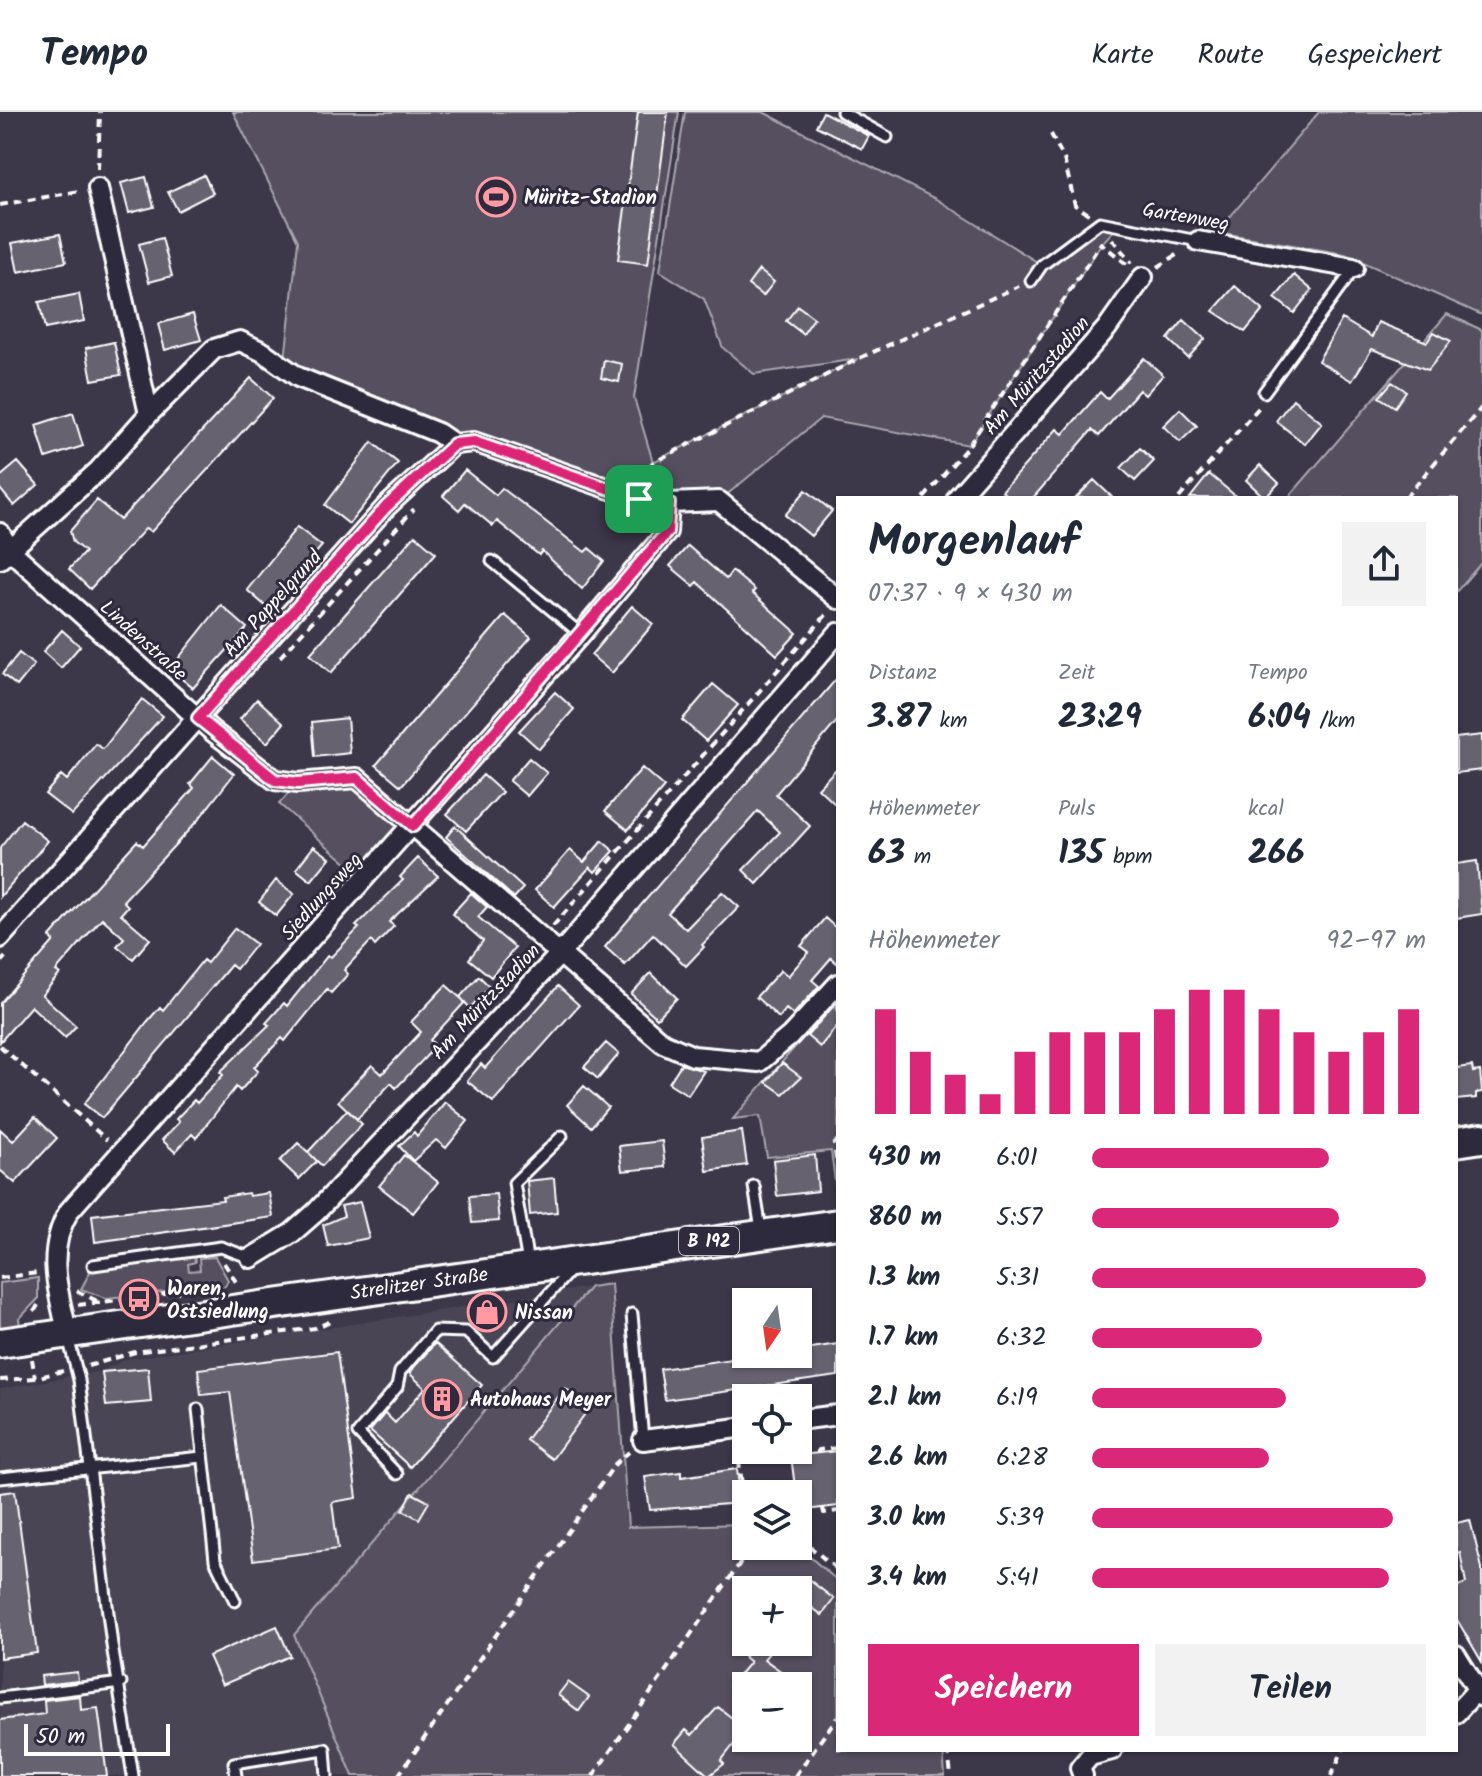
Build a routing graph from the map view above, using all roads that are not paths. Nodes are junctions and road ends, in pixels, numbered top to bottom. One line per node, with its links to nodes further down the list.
1 (842, 112): 2 (lane)
2 (887, 137)
3 (98, 188): 9 (street)
4 (1198, 241): 5 (street, Gartenweg); 7 (lane, Gartenweg)
5 (1354, 268): 8 (lane)
6 (1143, 277): 11 (street, Am Müritzstadion)
7 (1031, 281)
8 (1264, 392)
9 (149, 414): 10 (street); 14 (street)
10 (454, 444): 12 (street); 19 (street, Am Pappelgrund)
11 (959, 496)
12 (669, 503): 16 (street); 17 (street, Siedlungsweg)
13 (0, 533): 14 (street, Lindenstraße)
14 (6, 555): 19 (street, Lindenstraße)
15 (492, 561): 17 (lane)
16 (833, 606)
17 (576, 630): 20 (street, Siedlungsweg)
18 (836, 635): 22 (street, Am Müritzstadion)
19 (198, 718): 20 (street, Lindenstraße); 21 (street, Am Pappelgrund)
20 (409, 822): 22 (street, Lindenstraße); 35 (street, Siedlungsweg)
21 (0, 938)
22 (558, 956): 23 (street, Lindenstraße); 30 (street, Am Müritzstadion)
23 (836, 986)
24 (562, 1136): 33 (lane)
25 (1482, 1138): 26 (main road)
26 (1458, 1142)
27 (754, 1186): 29 (lane)
28 (836, 1224): 29 (main road, Strelitzer Straße / B 192)
29 (762, 1234): 31 (main road, Strelitzer Straße / B 192)
30 (251, 1258): 32 (lane, Am Müritzstadion)
31 (580, 1260): 33 (main road, Strelitzer Straße / B 192); 44 (lane)
32 (93, 1265)
33 (529, 1267): 35 (main road, Strelitzer Straße / B 192)
34 (632, 1314): 41 (lane)
35 (68, 1335): 36 (main road, Strelitzer Straße / B 192); 43 (lane)
36 (0, 1343)
37 (198, 1409): 42 (lane)
38 (836, 1415): 39 (street)
39 (812, 1418)
40 (732, 1428): 41 (street)
41 (643, 1440)
42 (202, 1457): 43 (lane); 46 (lane)
43 (91, 1466): 45 (lane); 48 (lane)
44 (397, 1474)
45 (0, 1478)
46 (235, 1601)
47 (1458, 1658): 49 (street)
48 (121, 1683): 50 (lane); 53 (lane)
49 (1479, 1694): 51 (street)
50 (0, 1698)
51 (1458, 1711)
52 (1105, 1752): 56 (street)
53 (133, 1776)
54 (236, 1776): 55 (lane)
55 (327, 1776)
56 (1083, 1776)

